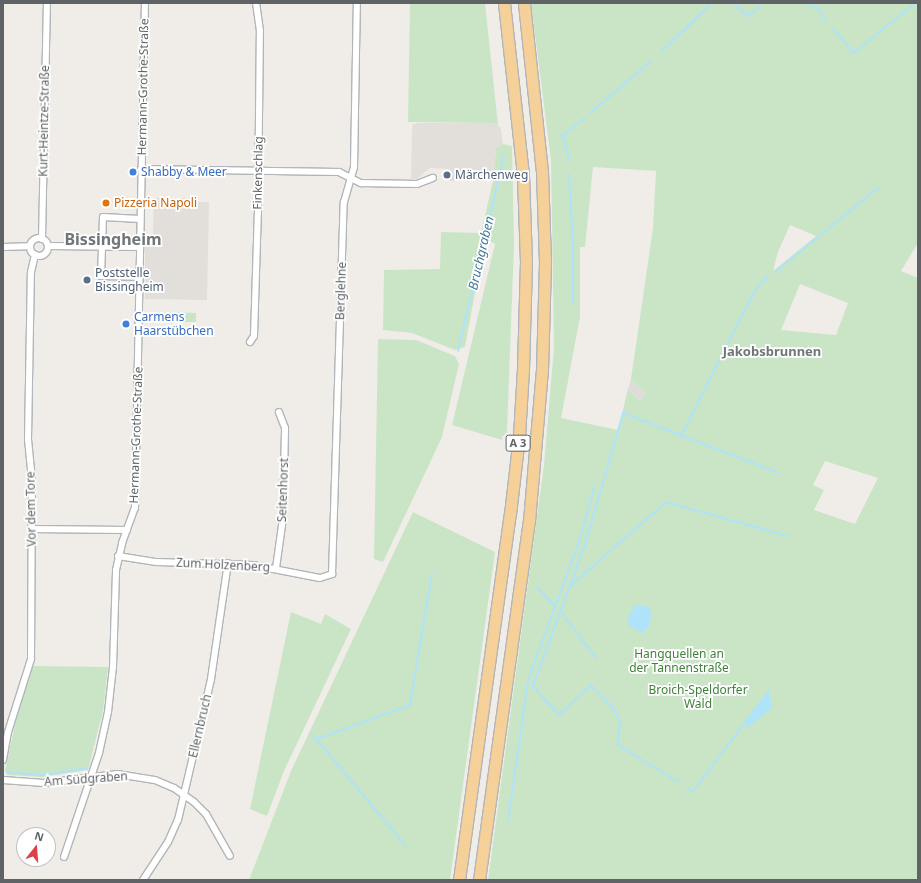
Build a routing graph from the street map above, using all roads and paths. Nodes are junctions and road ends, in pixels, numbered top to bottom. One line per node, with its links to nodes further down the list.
1 (47, 3): 12 (street, Kurt-Heintze-Straße)
2 (145, 3): 7 (street, Hermann-Grothe-Straße)
3 (256, 3): 8 (street, Finkenschlag)
4 (357, 3): 10 (street, Berglehne)
5 (504, 3): 35 (highway, A 3)
6 (524, 3): 36 (highway, A 3)
7 (141, 169): 8 (street); 11 (street, Hermann-Grothe-Straße)
8 (258, 170): 10 (street); 20 (street, Finkenschlag)
9 (433, 178): 10 (street)
10 (351, 179): 27 (street, Berglehne)
11 (140, 219): 16 (street); 17 (street, Hermann-Grothe-Straße)
12 (42, 239): 14 (street); 15 (street)
13 (3, 246): 14 (street)
14 (28, 246): 18 (street)
15 (49, 246): 16 (street); 18 (street)
16 (102, 246): 17 (street); 19 (street)
17 (140, 247): 19 (street, Hermann-Grothe-Straße)
18 (35, 254): 22 (street, Vor dem Tore)
19 (140, 277): 23 (street, Hermann-Grothe-Straße)
20 (250, 342)
21 (279, 412): 26 (street, Seitenhorst)
22 (32, 529): 23 (street); 28 (street, Vor dem Tore)
23 (127, 530): 24 (street, Hermann-Grothe-Straße)
24 (118, 556): 25 (street, Zum Holzenberg); 29 (street, Hermann-Grothe-Straße)
25 (228, 563): 26 (street, Zum Holzenberg); 31 (street, Ellernbruch)
26 (276, 568): 27 (street, Zum Holzenberg)
27 (328, 577)
28 (3, 760)
29 (90, 776): 30 (street, Am Südgraben); 31 (street, Am Südgraben); 33 (street, Hermann-Grothe-Straße)
30 (3, 780)
31 (183, 794): 32 (street, Am Südgraben); 34 (street, Ellernbruch)
32 (230, 856)
33 (64, 857)
34 (143, 880)
35 (459, 880)
36 (479, 880)

